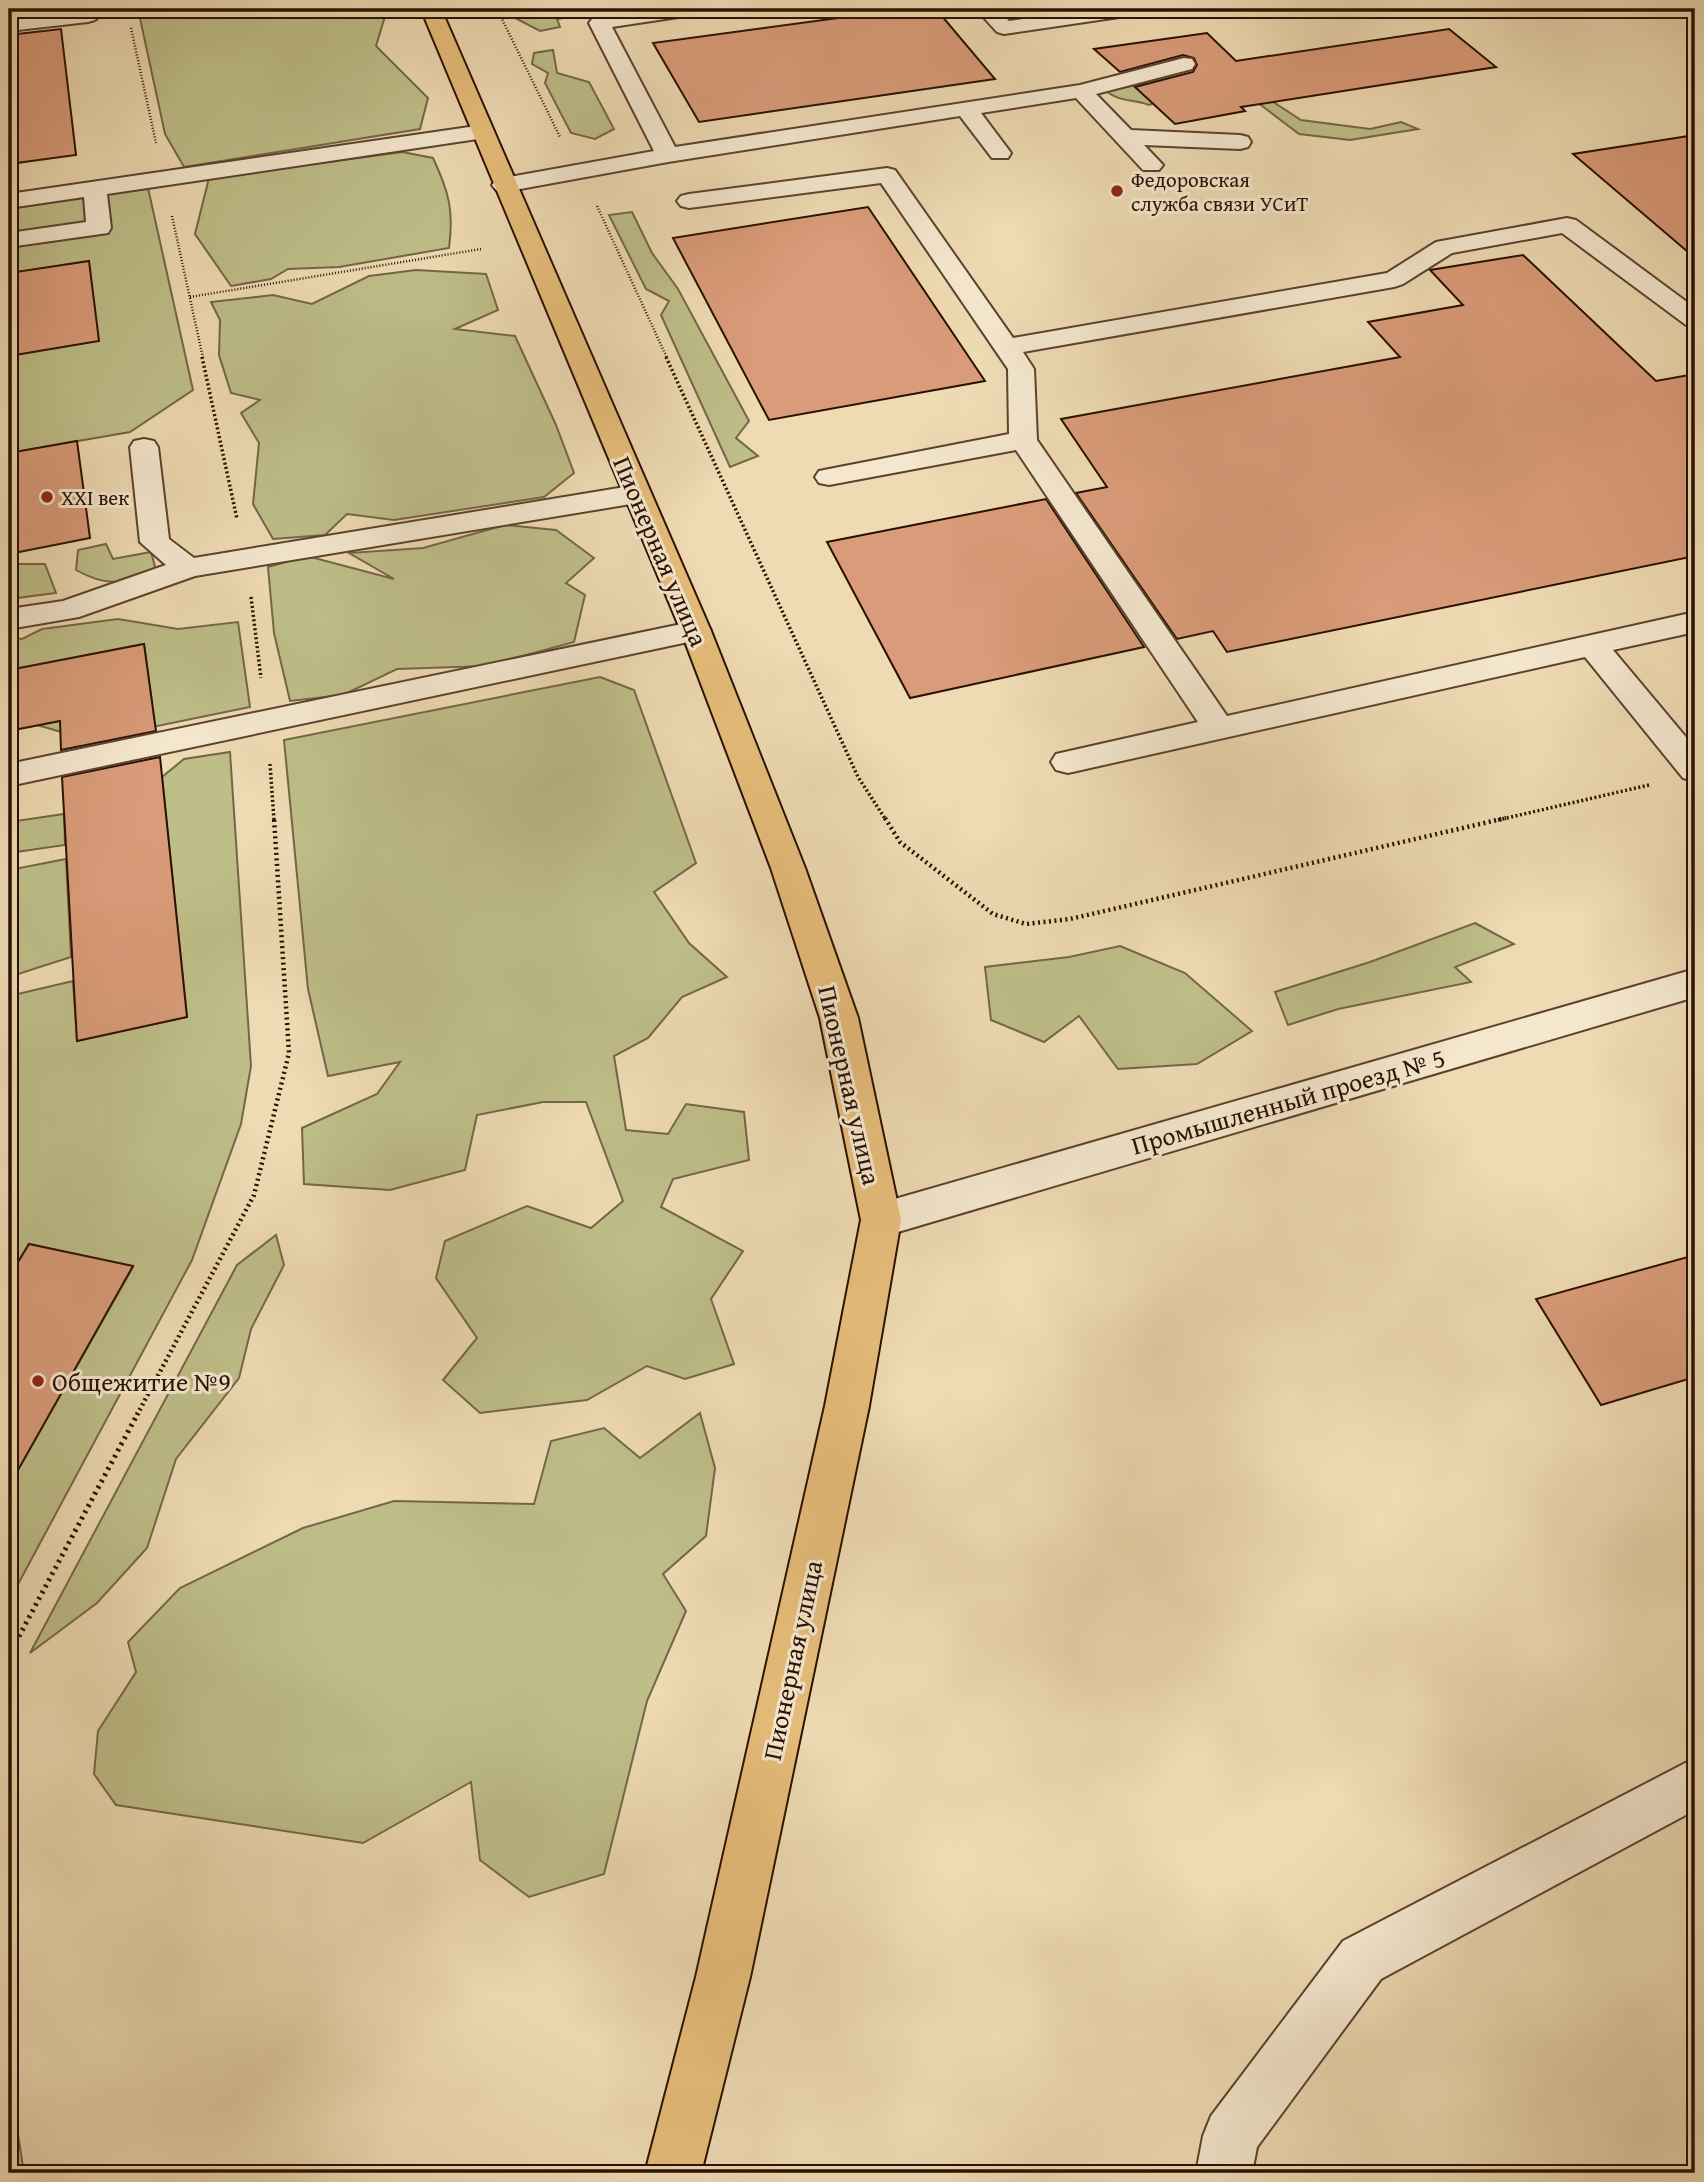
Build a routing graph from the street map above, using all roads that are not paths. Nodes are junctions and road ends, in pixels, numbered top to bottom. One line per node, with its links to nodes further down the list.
1 (97, 9): 6 (street)
2 (431, 9): 10 (main road, Пионерная улица)
3 (692, 9): 15 (street)
4 (986, 9): 5 (street)
5 (1133, 9)
6 (9, 25)
7 (1184, 64): 8 (street)
8 (1081, 91): 9 (street); 12 (street)
9 (965, 108): 11 (street); 14 (street)
10 (483, 132): 18 (main road, Пионерная улица); 19 (street)
11 (810, 132): 15 (street); 17 (street)
12 (1125, 137): 13 (street); 16 (street)
13 (1240, 142)
14 (1000, 153)
15 (668, 155): 18 (street)
16 (1152, 165)
17 (838, 180): 21 (street); 24 (street)
18 (504, 185): 28 (main road, Пионерная улица)
19 (95, 188): 20 (street); 22 (street)
20 (9, 201)
21 (689, 201)
22 (9, 240)
23 (1695, 320): 24 (street)
24 (1007, 348): 25 (street)
25 (1023, 440): 27 (street); 34 (street)
26 (144, 447): 29 (street)
27 (829, 477)
28 (637, 494): 29 (street); 32 (main road, Пионерная улица)
29 (188, 568): 30 (street)
30 (9, 619)
31 (1695, 622): 33 (street)
32 (696, 631): 37 (street); 39 (main road, Пионерная улица)
33 (1592, 645): 34 (street); 36 (street)
34 (1219, 728): 35 (street)
35 (1068, 762)
36 (1695, 770)
37 (9, 775)
38 (1695, 983): 39 (street, Промышленный проезд № 5)
39 (881, 1220): 41 (main road, Пионерная улица)
40 (1695, 1783): 42 (street)
41 (673, 2173)
42 (1224, 2173)

